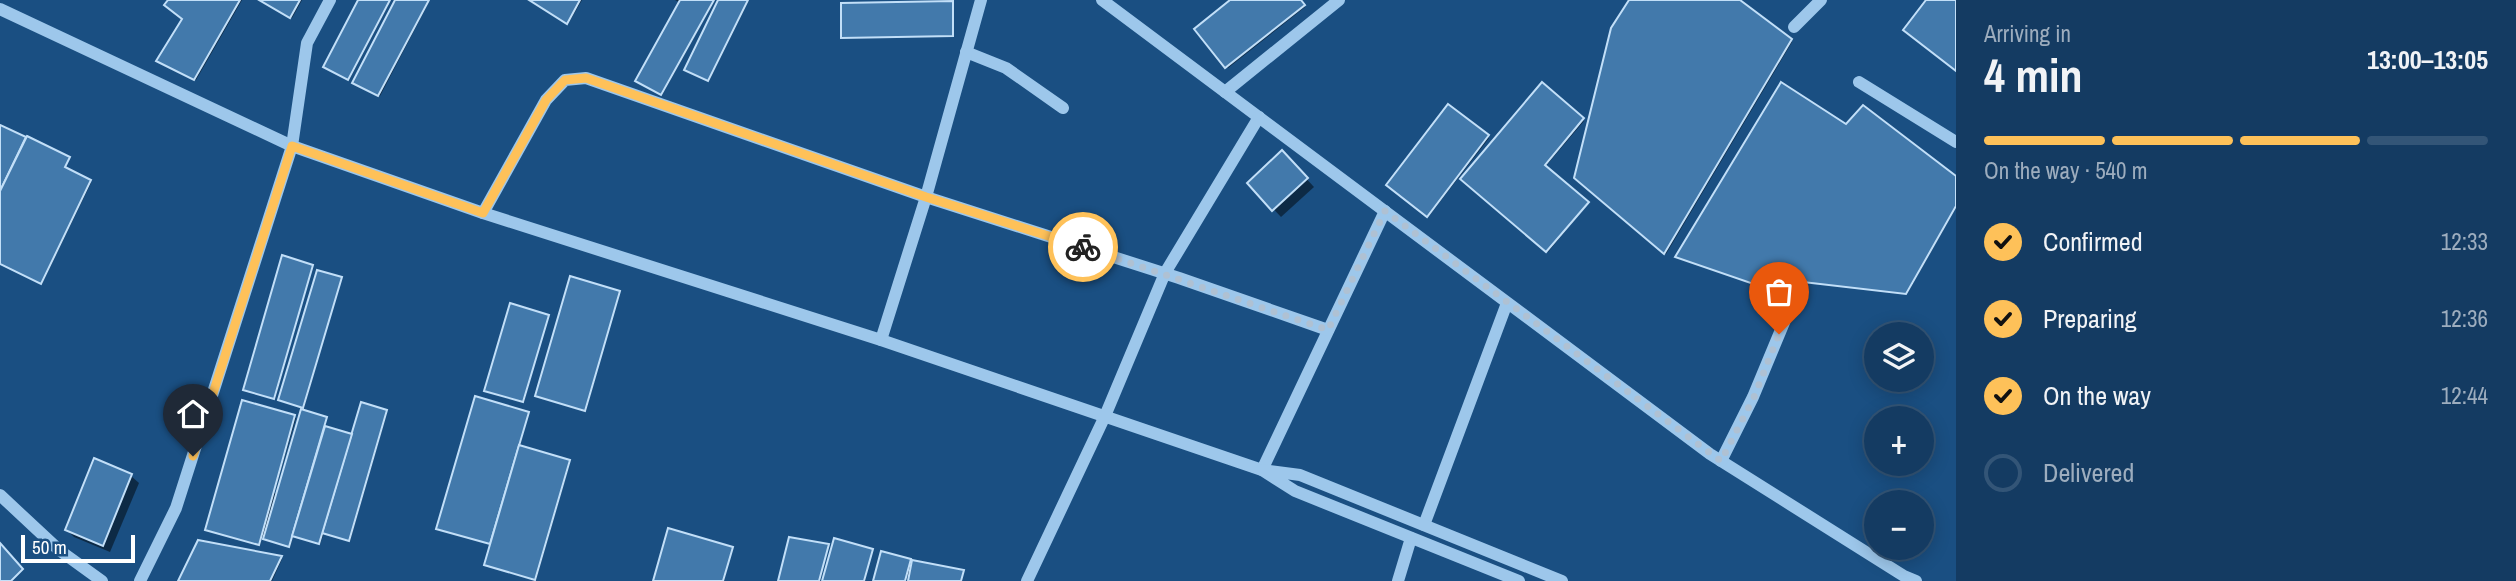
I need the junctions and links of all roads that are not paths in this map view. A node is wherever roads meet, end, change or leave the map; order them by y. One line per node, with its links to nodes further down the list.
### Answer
1 (331, 0): 14 (street)
2 (981, 0): 8 (street)
3 (1102, 0): 10 (street)
4 (1339, 0): 10 (street)
5 (1821, 0): 7 (street)
6 (0, 9): 14 (street)
7 (1794, 27)
8 (967, 52): 11 (street); 15 (street)
9 (1859, 82): 13 (street)
10 (1225, 92): 12 (street)
11 (1063, 108)
12 (1259, 117): 16 (street); 18 (street)
13 (1956, 142)
14 (292, 146): 17 (street); 30 (street)
15 (926, 197): 17 (street); 18 (street); 22 (street)
16 (1385, 211): 19 (street); 21 (street)
17 (483, 213): 22 (street)
18 (1165, 273): 21 (street); 23 (street)
19 (1507, 303): 24 (street); 27 (street)
20 (1788, 313): 24 (street)
21 (1328, 330): 25 (street)
22 (881, 340): 23 (street)
23 (1105, 416): 25 (street); 31 (street)
24 (1721, 461): 35 (street)
25 (1262, 470): 27 (street); 28 (street)
26 (0, 495): 29 (street)
27 (1424, 525): 34 (street)
28 (1411, 537): 32 (street); 33 (street)
29 (102, 581)
30 (140, 581)
31 (1027, 581)
32 (1398, 581)
33 (1519, 581)
34 (1562, 581)
35 (1916, 581)

